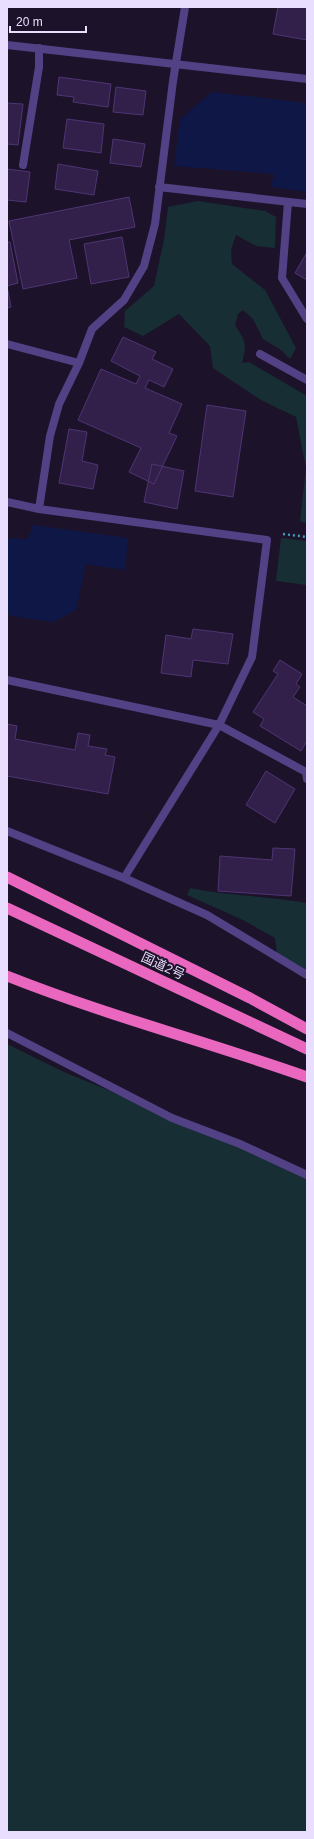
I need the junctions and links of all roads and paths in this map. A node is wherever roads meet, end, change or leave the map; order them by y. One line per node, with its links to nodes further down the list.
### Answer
1 (185, 7): 4 (street)
2 (7, 44): 3 (street)
3 (39, 48): 4 (street); 6 (street)
4 (176, 63): 5 (street); 7 (street)
5 (307, 78)
6 (23, 165)
7 (159, 187): 8 (street); 13 (street)
8 (288, 202): 9 (street); 10 (street)
9 (307, 204)
10 (307, 319)
11 (7, 344): 13 (street)
12 (260, 354): 14 (street)
13 (79, 363): 16 (street)
14 (307, 380)
15 (7, 502): 16 (street)
16 (39, 509): 18 (street)
17 (307, 537): 18 (path)
18 (267, 540): 20 (street)
19 (7, 680): 20 (street)
20 (218, 725): 21 (street); 24 (street)
21 (307, 779)
22 (7, 831): 24 (street)
23 (7, 877): 28 (highway)
24 (124, 878): 26 (street)
25 (7, 908): 30 (highway, 国道2号)
26 (307, 975)
27 (7, 976): 31 (highway)
28 (307, 1029)
29 (7, 1033): 32 (street)
30 (307, 1049)
31 (307, 1077)
32 (307, 1175)

